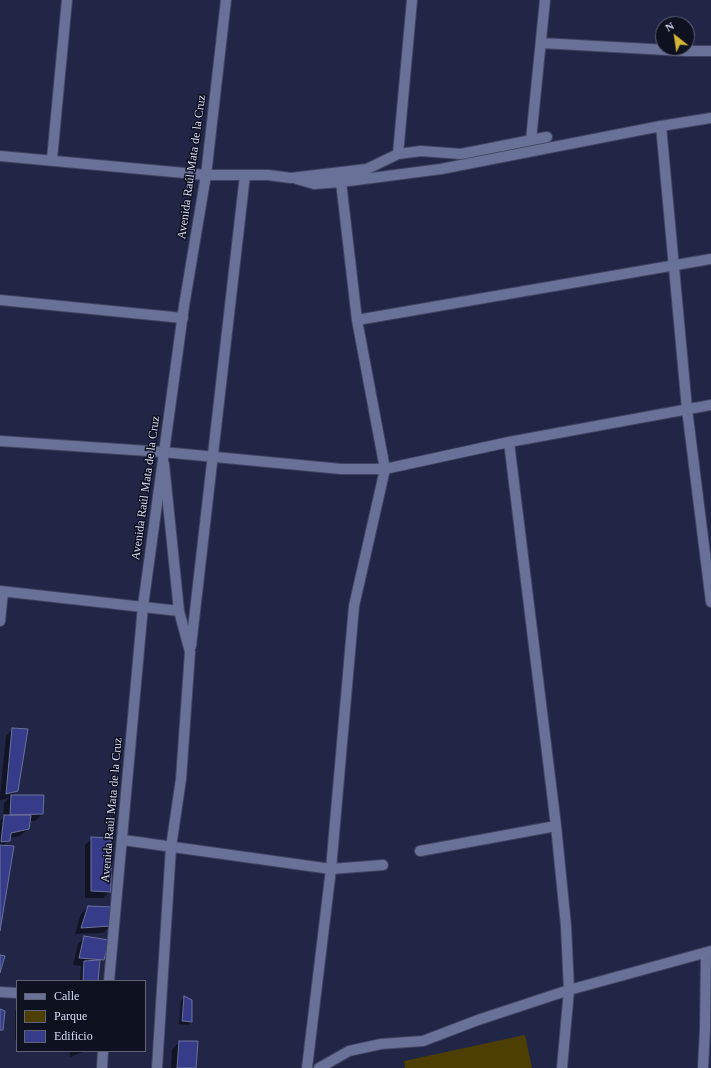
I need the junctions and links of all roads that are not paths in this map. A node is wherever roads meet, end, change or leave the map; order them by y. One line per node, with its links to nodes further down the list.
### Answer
1 (67, 0): 13 (street)
2 (226, 0): 14 (street, Avenida Raúl Mata de la Cruz)
3 (412, 0): 11 (street)
4 (545, 0): 5 (street)
5 (541, 43): 6 (street); 10 (street)
6 (711, 51)
7 (711, 118): 8 (street)
8 (661, 126): 17 (street); 19 (street)
9 (547, 137): 10 (street)
10 (532, 140): 11 (street)
11 (398, 154): 16 (street)
12 (0, 156): 13 (street)
13 (52, 160): 14 (street)
14 (206, 175): 15 (street); 21 (street, Avenida Raúl Mata de la Cruz)
15 (245, 175): 16 (street); 28 (street)
16 (291, 178): 17 (street)
17 (341, 182): 22 (street)
18 (711, 259): 19 (street)
19 (674, 267): 22 (street); 24 (street)
20 (0, 300): 21 (street)
21 (183, 318): 27 (street, Avenida Raúl Mata de la Cruz)
22 (357, 320): 29 (street)
23 (711, 405): 24 (street)
24 (688, 409): 26 (street); 31 (street)
25 (0, 441): 27 (street)
26 (509, 442): 29 (street); 36 (street)
27 (163, 452): 28 (street); 32 (street, Avenida Raúl Mata de la Cruz); 33 (street)
28 (213, 456): 29 (street); 35 (street)
29 (385, 469): 41 (street)
30 (2, 591): 32 (street); 34 (street)
31 (711, 602)
32 (143, 606): 33 (street); 37 (street, Avenida Raúl Mata de la Cruz)
33 (179, 611): 35 (street)
34 (0, 621)
35 (190, 652): 38 (street)
36 (556, 826): 39 (street); 44 (street)
37 (122, 840): 38 (street); 43 (street, Avenida Raúl Mata de la Cruz)
38 (171, 847): 41 (street); 49 (street)
39 (420, 851)
40 (383, 865): 41 (street)
41 (331, 869): 50 (street)
42 (709, 952): 44 (street); 53 (street)
43 (109, 980)
44 (569, 990): 51 (street); 52 (street)
45 (0, 992): 46 (street)
46 (16, 993)
47 (103, 1052): 48 (street)
48 (102, 1068)
49 (157, 1068)
50 (307, 1068)
51 (319, 1068)
52 (562, 1068)
53 (703, 1068)

